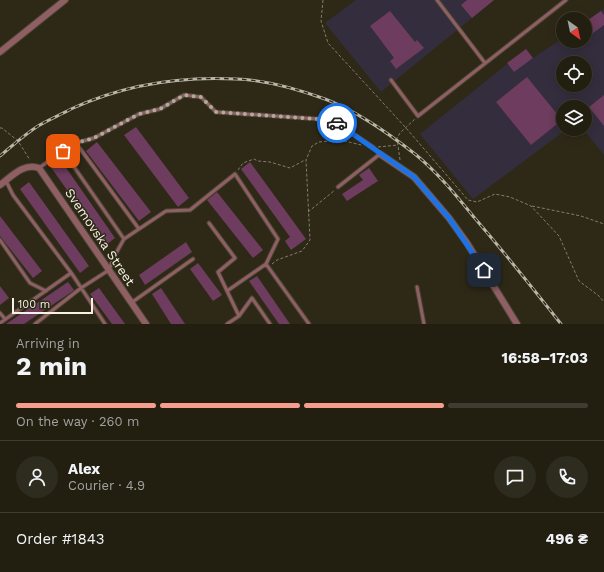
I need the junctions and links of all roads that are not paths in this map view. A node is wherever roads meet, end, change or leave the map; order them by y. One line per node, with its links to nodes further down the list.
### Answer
1 (65, 0): 4 (street)
2 (437, 0): 5 (lane)
3 (566, 0): 5 (lane)
4 (0, 52)
5 (485, 64): 6 (lane)
6 (391, 80)
7 (76, 143): 8 (lane); 9 (lane); 15 (lane)
8 (63, 151): 10 (lane); 16 (lane)
9 (380, 154): 13 (lane); 37 (street)
10 (37, 167): 11 (street); 20 (street, Svemovska Street)
11 (6, 181): 12 (street); 21 (lane)
12 (0, 185)
13 (338, 187)
14 (209, 223): 25 (lane)
15 (139, 229): 16 (lane); 19 (lane)
16 (124, 239): 20 (lane)
17 (0, 240): 24 (lane)
18 (193, 259): 26 (lane)
19 (267, 265): 25 (lane); 35 (lane)
20 (109, 270): 23 (lane); 26 (street, Svemovska Street)
21 (71, 273): 23 (lane); 24 (lane)
22 (417, 287): 36 (lane)
23 (81, 288): 30 (lane); 31 (lane)
24 (46, 291): 29 (lane)
25 (227, 291): 28 (lane)
26 (131, 303): 32 (street, Svemovska Street)
27 (0, 312): 29 (lane)
28 (239, 316): 33 (lane); 34 (lane)
29 (3, 322)
30 (35, 324)
31 (105, 324)
32 (146, 324)
33 (227, 324)
34 (270, 324)
35 (309, 324)
36 (424, 324)
37 (517, 324)

